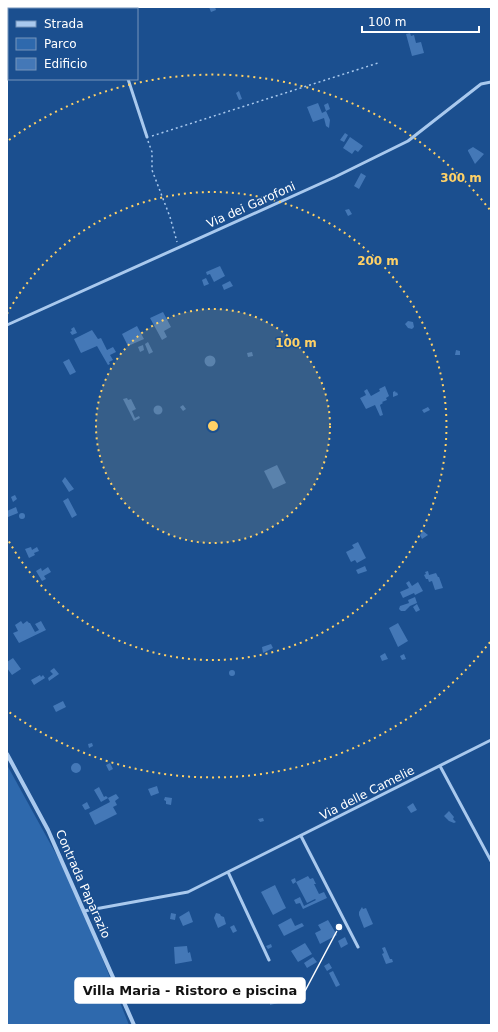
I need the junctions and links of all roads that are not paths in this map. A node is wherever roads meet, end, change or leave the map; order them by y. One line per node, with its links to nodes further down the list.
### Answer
1 (128, 80): 3 (lane)
2 (491, 82): 4 (lane, Via dei Garofoni)
3 (147, 136)
4 (7, 325)
5 (491, 740): 7 (lane, Via delle Camelie)
6 (7, 754): 11 (street, Contrada Paparazio)
7 (440, 766): 8 (lane, Via delle Camelie); 9 (lane)
8 (301, 836): 10 (lane, Via delle Camelie); 12 (lane)
9 (491, 861)
10 (228, 872): 11 (lane, Via delle Camelie); 13 (lane)
11 (84, 911): 14 (street, Contrada Paparazio)
12 (358, 947)
13 (269, 960)
14 (134, 1025)

